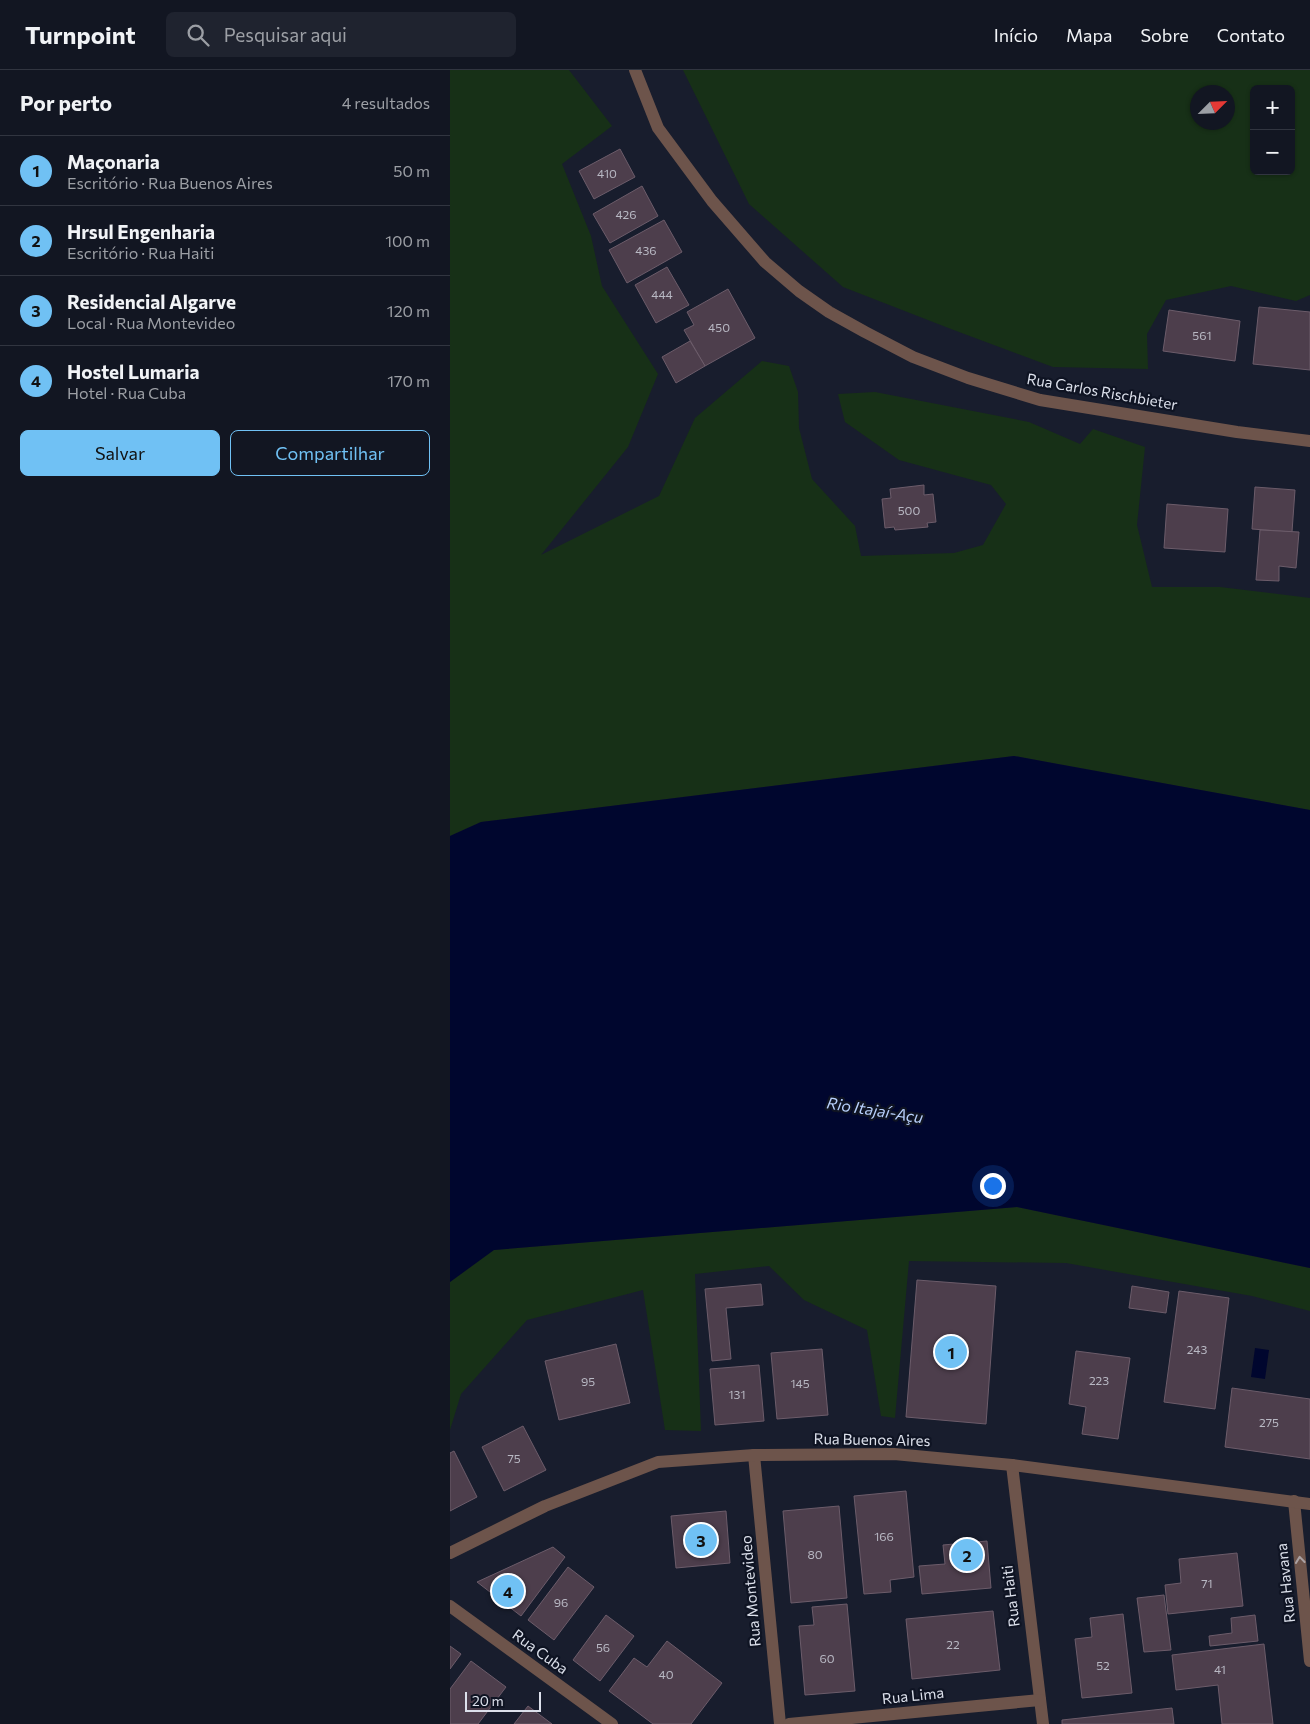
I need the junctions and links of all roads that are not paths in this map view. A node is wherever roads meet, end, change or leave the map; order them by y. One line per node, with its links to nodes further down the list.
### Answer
1 (635, 70): 2 (street, Rua Carlos Rischbieter)
2 (1310, 441)
3 (754, 1455): 4 (street, Rua Buenos Aires); 7 (street, Rua Buenos Aires); 12 (street, Rua Montevideo)
4 (1012, 1465): 5 (street, Rua Buenos Aires); 10 (street, Rua Haiti)
5 (1294, 1501): 6 (street, Rua Buenos Aires); 9 (street, Rua Havana, one-way to 5)
6 (1310, 1504)
7 (450, 1553)
8 (450, 1606): 11 (street, Rua Cuba)
9 (1310, 1661)
10 (1040, 1700): 13 (street, Rua Lima); 14 (street, Rua Haiti)
11 (612, 1724)
12 (780, 1724)
13 (789, 1724)
14 (1043, 1724)

